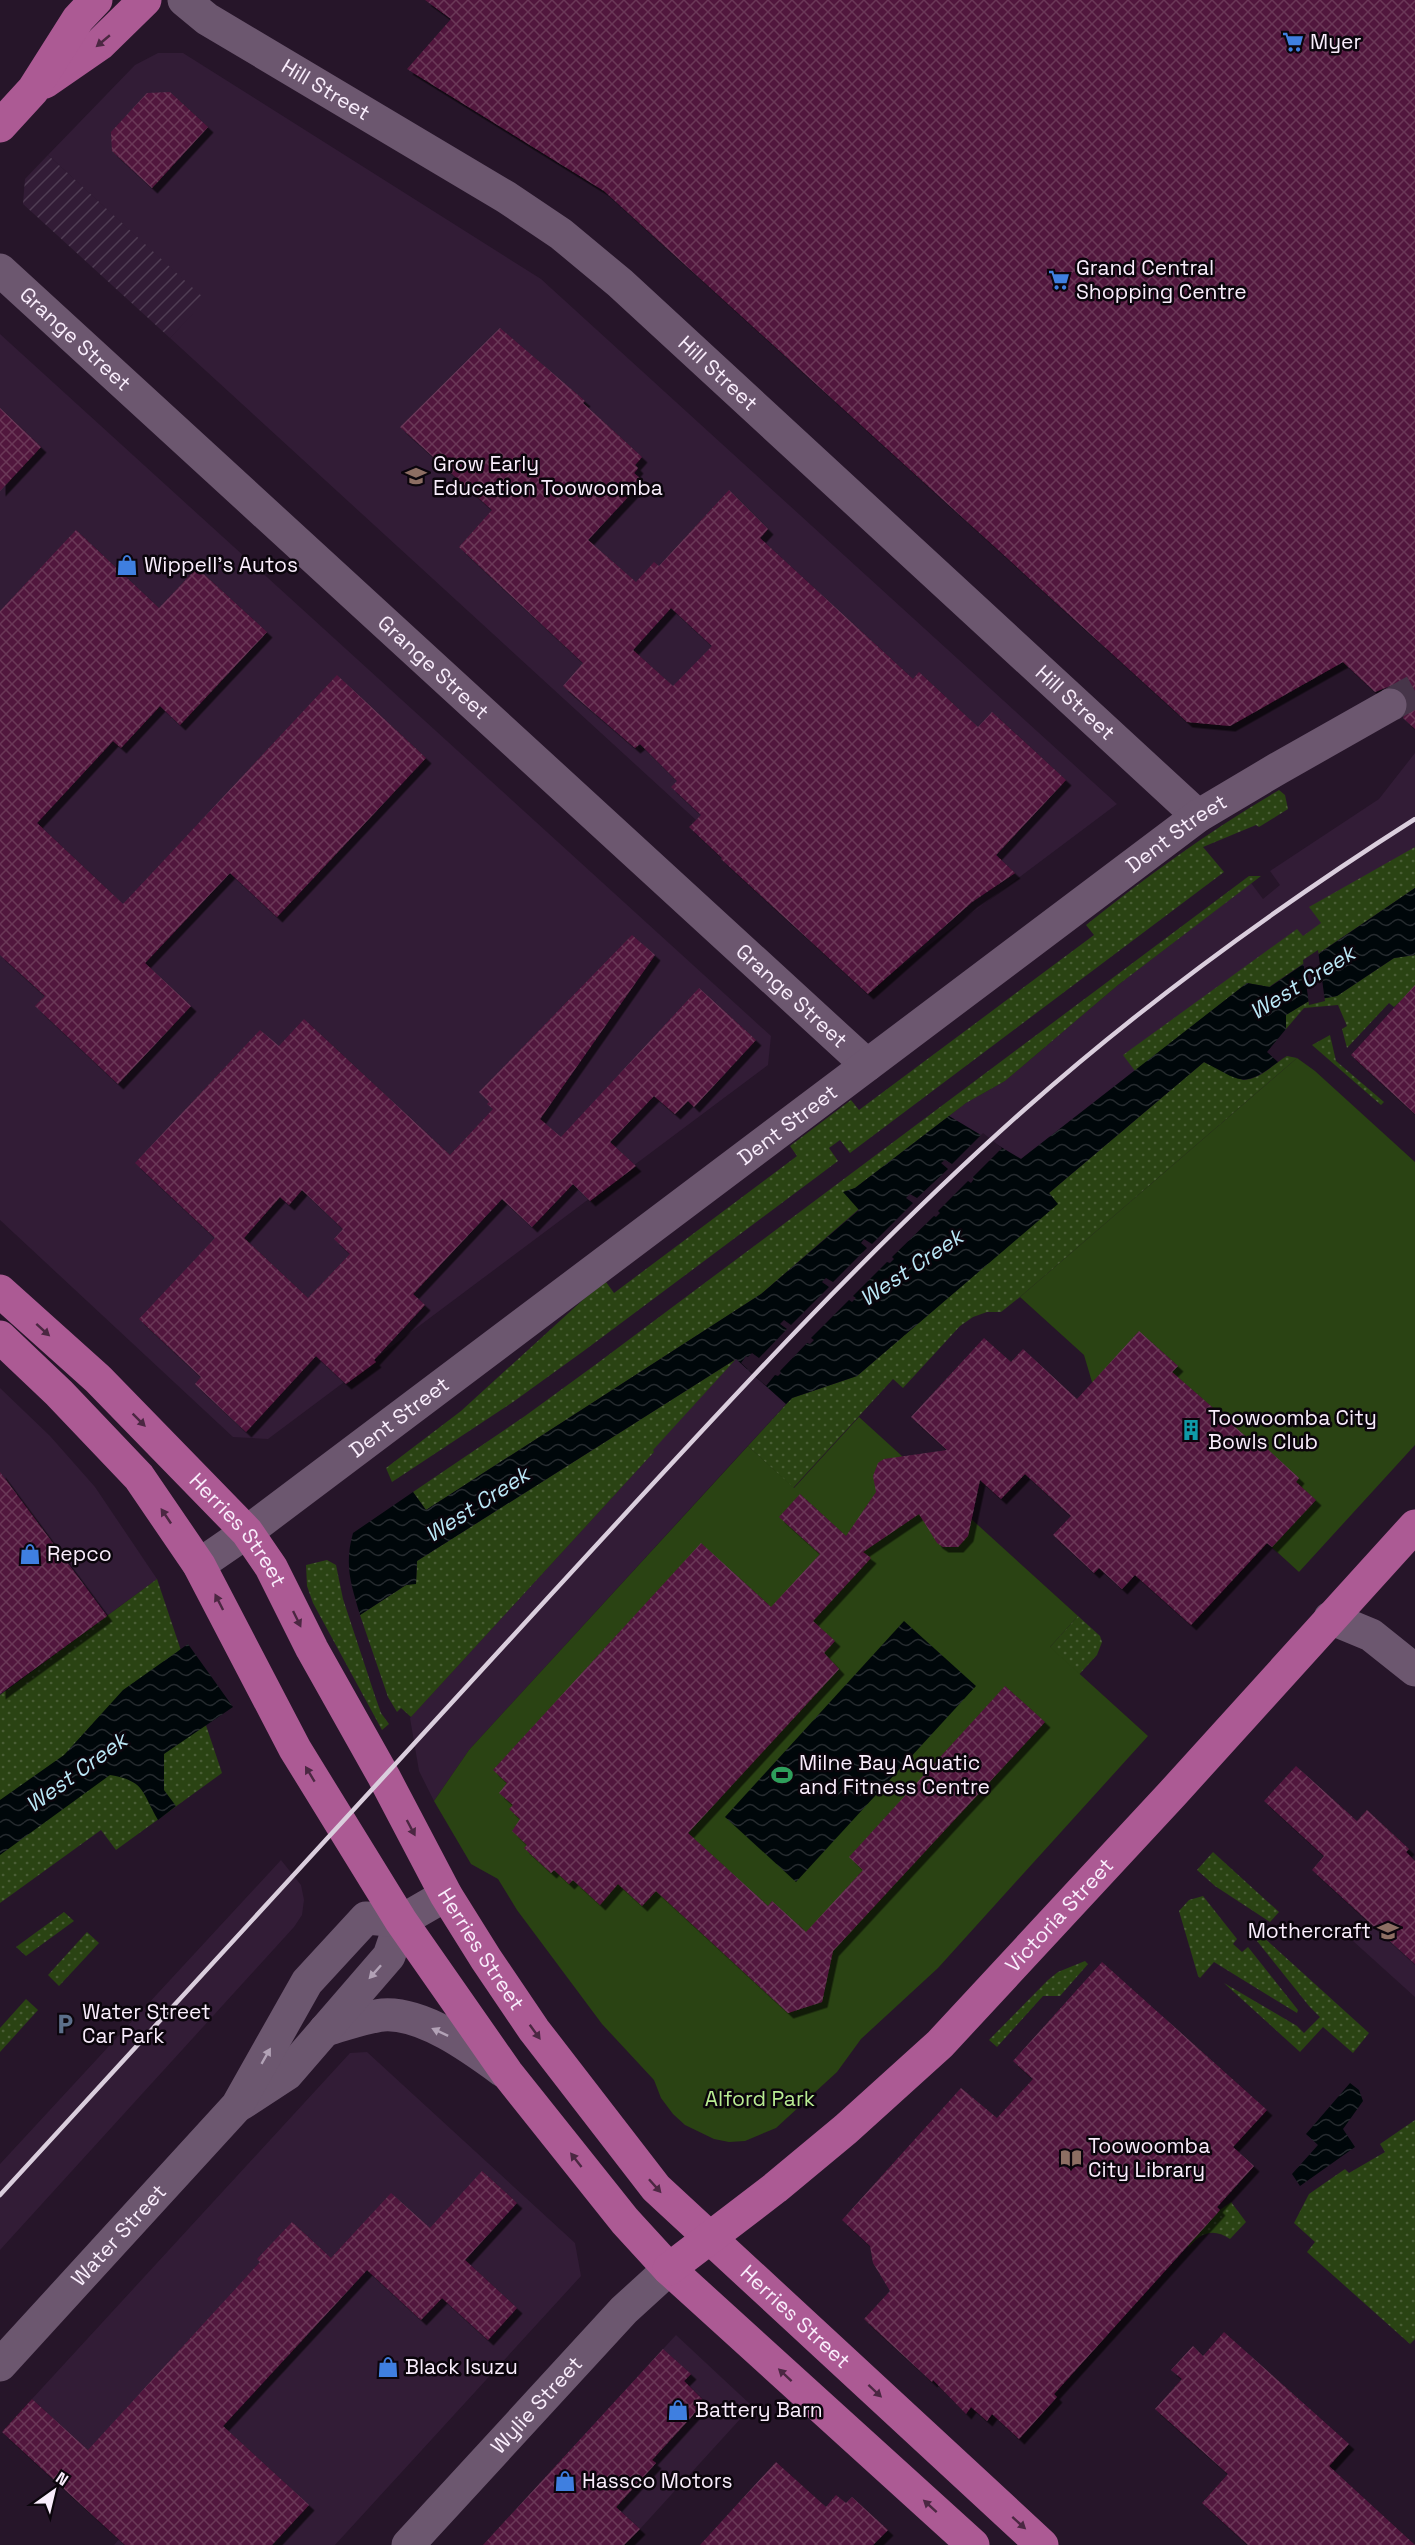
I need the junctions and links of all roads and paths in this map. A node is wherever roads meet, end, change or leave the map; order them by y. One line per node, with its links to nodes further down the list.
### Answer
1 (96, 0): 4 (main road)
2 (146, 0): 4 (main road, one-way to 4)
3 (184, 0): 8 (street, Hill Street)
4 (33, 90): 5 (main road)
5 (0, 126)
6 (0, 270): 9 (street, Grange Street)
7 (1390, 705): 8 (street, Dent Street)
8 (1198, 816): 9 (street, Dent Street)
9 (867, 1065): 13 (street, Dent Street)
10 (0, 1291): 13 (main road, Herries Street, one-way to 13)
11 (0, 1337): 14 (main road, Herries Street, one-way to 11)
12 (1415, 1526): 15 (main road, Victoria Street)
13 (247, 1532): 14 (street, Dent Street); 17 (main road, Herries Street, one-way to 17)
14 (199, 1565): 18 (main road, Herries Street, one-way to 14)
15 (1330, 1618): 16 (street); 22 (main road, Victoria Street)
16 (1415, 1670)
17 (446, 1895): 18 (street); 22 (main road, Herries Street, one-way to 22)
18 (401, 1921): 19 (street, Water Street, one-way to 19); 20 (main road, Herries Street); 21 (street, Water Street, one-way to 18)
19 (325, 2030): 20 (street, one-way to 19); 21 (street, Water Street)
20 (507, 2073): 23 (main road, Herries Street, one-way to 20)
21 (237, 2106): 24 (street, Water Street)
22 (709, 2238): 23 (main road, Victoria Street); 27 (main road, Herries Street, one-way to 27)
23 (669, 2269): 25 (street, Wylie Street); 26 (main road, Herries Street, one-way to 23)
24 (0, 2365)
25 (408, 2545)
26 (973, 2545)
27 (1042, 2545)

